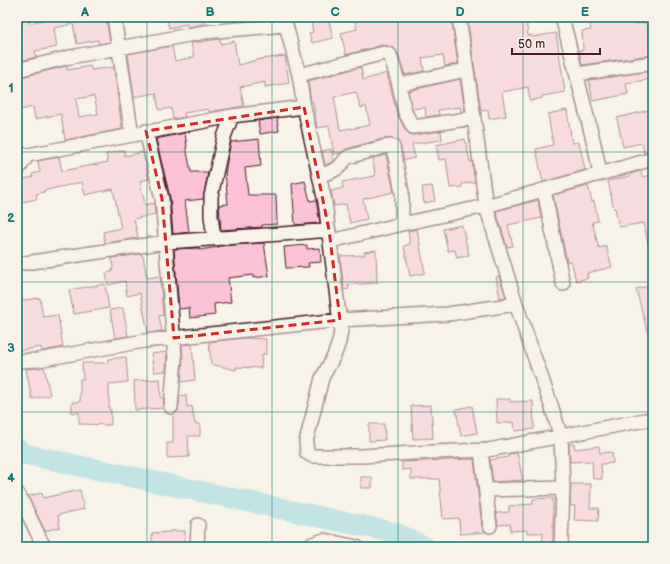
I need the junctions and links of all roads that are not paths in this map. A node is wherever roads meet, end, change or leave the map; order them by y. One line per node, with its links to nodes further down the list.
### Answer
1 (114, 17): 5 (street)
2 (459, 17): 8 (street)
3 (562, 17): 9 (street)
4 (286, 21): 5 (street); 10 (street)
5 (119, 48): 7 (street); 16 (street)
6 (653, 63): 9 (street)
7 (17, 70)
8 (466, 70): 11 (street); 14 (street)
9 (577, 74): 20 (street)
10 (299, 75): 11 (street); 12 (street)
11 (398, 80): 14 (street)
12 (304, 107): 13 (street); 21 (street)
13 (232, 116): 15 (street); 26 (street)
14 (474, 118): 23 (street)
15 (146, 131): 16 (street); 27 (street)
16 (132, 135): 17 (street)
17 (22, 153): 19 (street)
18 (653, 159): 20 (street)
19 (17, 171)
20 (600, 174): 22 (street)
21 (319, 175): 24 (street); 25 (street)
22 (544, 190): 23 (street); 29 (street)
23 (486, 206): 24 (street); 30 (street)
24 (402, 224): 25 (street)
25 (330, 235): 26 (street); 31 (street)
26 (214, 238): 27 (street)
27 (166, 242): 28 (street); 32 (street)
28 (25, 263)
29 (563, 284)
30 (516, 304): 31 (street); 36 (street)
31 (340, 320): 32 (street); 37 (street)
32 (174, 338): 33 (street); 34 (street)
33 (17, 361)
34 (171, 407)
35 (653, 421): 36 (street)
36 (561, 437): 37 (street); 38 (street)
37 (481, 451): 39 (street)
38 (563, 488): 39 (street); 47 (street)
39 (486, 490): 42 (street)
40 (17, 493): 43 (street)
41 (198, 525): 44 (street)
42 (490, 526)
43 (44, 547)
44 (196, 547)
45 (310, 547): 46 (street)
46 (357, 547)
47 (561, 547)

